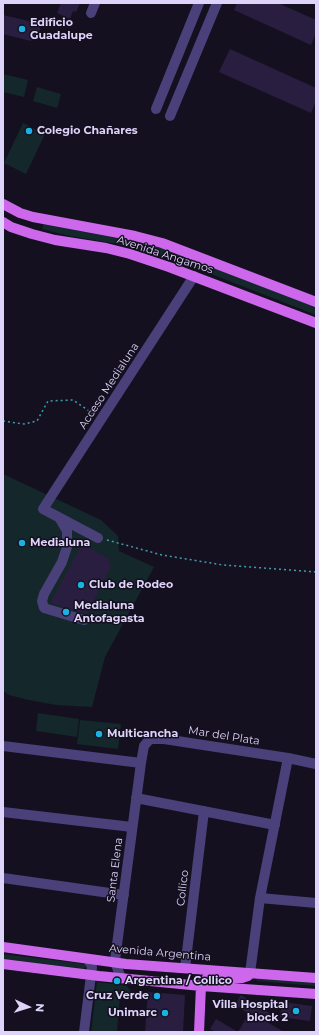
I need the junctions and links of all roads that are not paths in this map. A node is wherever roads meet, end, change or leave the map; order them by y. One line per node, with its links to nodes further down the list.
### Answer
1 (95, 3): 4 (street)
2 (199, 3): 5 (street)
3 (217, 3): 6 (street)
4 (91, 13)
5 (156, 110)
6 (170, 116)
7 (3, 204): 10 (main road, Avenida Angamos)
8 (3, 222): 9 (main road, Avenida Angamos)
9 (194, 276): 11 (main road, Avenida Angamos); 12 (street, Acceso Medialuna)
10 (316, 302)
11 (316, 323)
12 (60, 519): 13 (street); 14 (street)
13 (98, 538)
14 (84, 620)
15 (3, 746): 17 (street)
16 (288, 758): 17 (street, Mar del Plata); 18 (street, Mar del Plata); 22 (street)
17 (141, 763): 19 (street, Santa Elena)
18 (316, 764)
19 (136, 798): 20 (street); 23 (street, Santa Elena)
20 (204, 811): 22 (street); 32 (street, Collico)
21 (3, 812): 23 (street)
22 (275, 825): 26 (street)
23 (132, 827): 25 (street, Santa Elena)
24 (3, 878): 25 (street)
25 (124, 895): 30 (street, Santa Elena)
26 (260, 898): 27 (street); 33 (street)
27 (316, 903)
28 (3, 947): 29 (main road, Avenida Argentina)
29 (88, 959): 30 (main road, Avenida Argentina); 34 (street)
30 (115, 962): 32 (main road, Avenida Argentina); 35 (street, Santa Elena)
31 (3, 964): 34 (main road)
32 (185, 968): 33 (main road, Avenida Argentina)
33 (250, 973): 36 (main road, Avenida Argentina); 37 (main road)
34 (91, 975): 35 (main road); 39 (street)
35 (121, 978): 37 (main road)
36 (316, 978)
37 (202, 986): 38 (main road); 40 (main road)
38 (316, 994)
39 (84, 1032)
40 (200, 1032)

